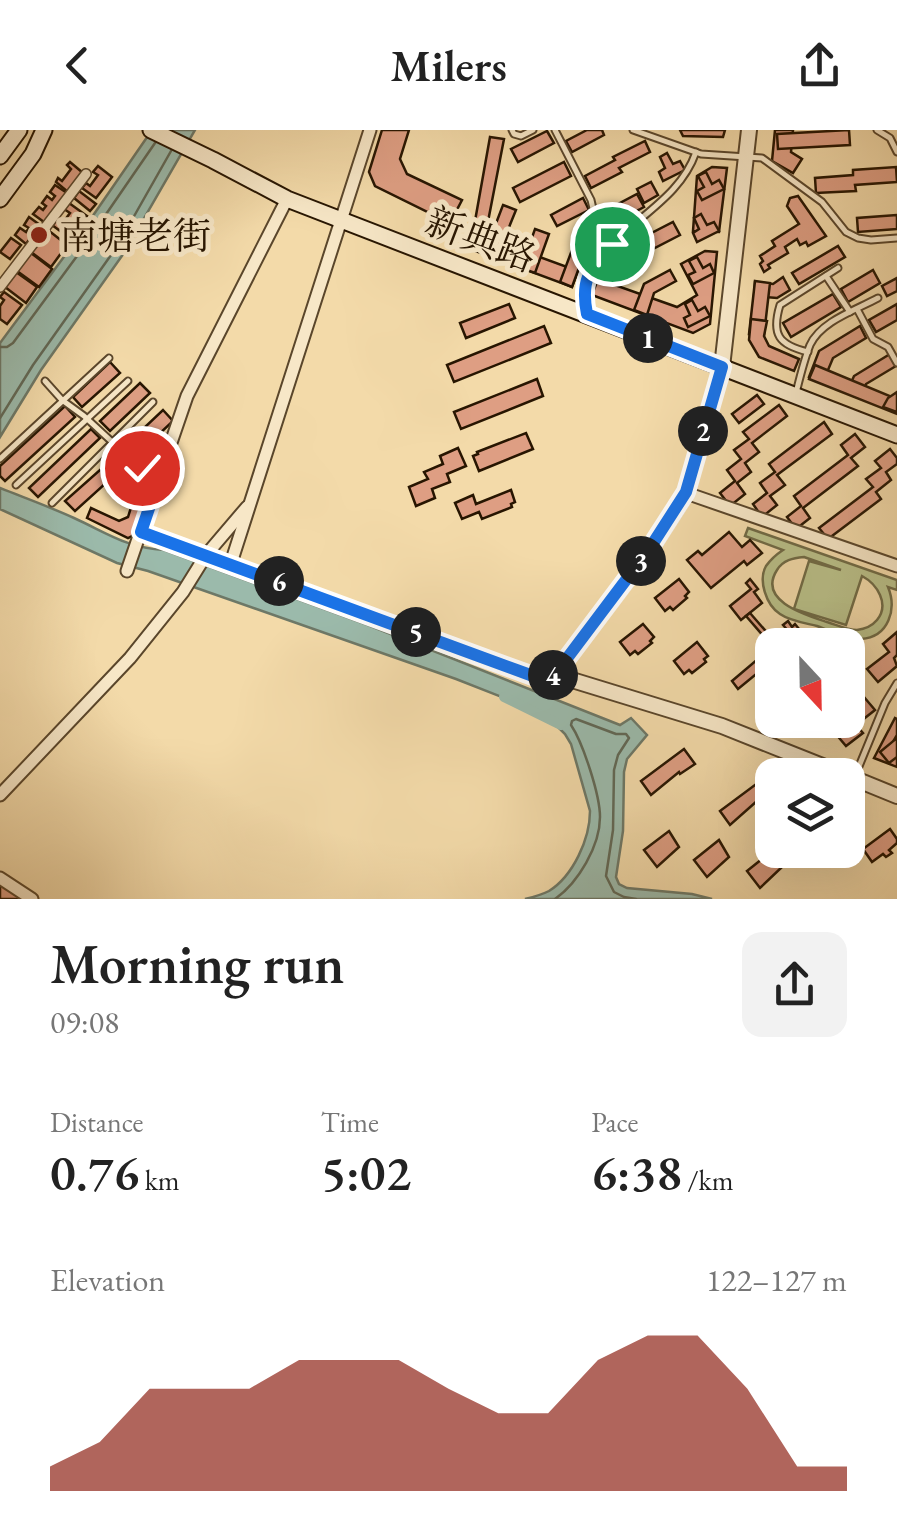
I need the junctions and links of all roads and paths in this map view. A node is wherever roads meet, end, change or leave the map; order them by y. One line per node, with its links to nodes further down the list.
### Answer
1 (19, 130): 13 (main road)
2 (44, 130): 16 (main road)
3 (151, 130): 17 (main road, 新典路)
4 (370, 130): 18 (street)
5 (512, 130): 6 (lane)
6 (532, 130)
7 (555, 130): 20 (lane)
8 (633, 130): 11 (lane)
9 (749, 130): 14 (street)
10 (877, 130): 12 (lane)
11 (696, 152): 14 (lane); 20 (lane)
12 (897, 152)
13 (0, 156)
14 (745, 157): 19 (lane); 30 (street)
15 (86, 174): 23 (street)
16 (0, 199)
17 (286, 199): 18 (main road, 新典路); 40 (street)
18 (341, 219): 26 (main road, 新典路); 44 (street)
19 (897, 238)
20 (612, 244): 26 (lane)
21 (838, 268): 22 (lane)
22 (826, 276): 25 (lane); 27 (lane)
23 (0, 287)
24 (878, 298): 25 (lane)
25 (854, 311): 27 (lane); 29 (lane)
26 (587, 314): 30 (main road, 新典路)
27 (808, 352): 33 (lane)
28 (109, 358): 34 (lane)
29 (897, 363)
30 (722, 367): 33 (main road, 新典路); 42 (street)
31 (128, 380): 36 (lane)
32 (46, 381): 34 (lane)
33 (795, 396): 37 (main road, 新典路)
34 (62, 400): 36 (lane); 39 (lane)
35 (153, 402): 38 (lane)
36 (86, 418): 38 (lane); 41 (lane)
37 (897, 436)
38 (113, 443): 40 (lane); 43 (lane)
39 (0, 458)
40 (162, 470): 45 (street)
41 (16, 485)
42 (686, 492): 48 (street); 50 (street)
43 (52, 503)
44 (250, 503): 46 (street); 47 (street)
45 (139, 537): 46 (street); 49 (street)
46 (204, 558): 47 (street); 55 (street)
47 (231, 564): 50 (street)
48 (897, 566)
49 (127, 571)
50 (563, 668): 52 (street)
51 (897, 683): 53 (lane)
52 (802, 758)
53 (858, 758)
54 (865, 783): 56 (street)
55 (0, 795)
56 (897, 796)
57 (0, 878): 58 (street)
58 (32, 899)

